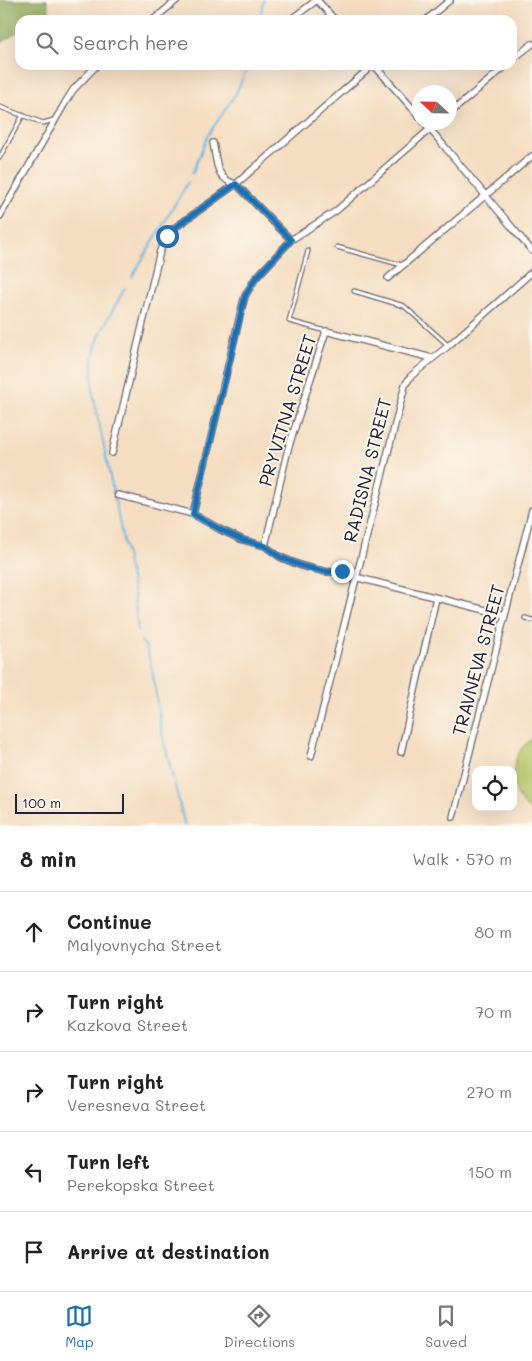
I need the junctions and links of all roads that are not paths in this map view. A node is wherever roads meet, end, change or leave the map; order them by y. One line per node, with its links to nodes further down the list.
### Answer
1 (177, 0): 4 (street)
2 (317, 0): 5 (street); 6 (street)
3 (450, 0): 7 (street)
4 (158, 15)
5 (297, 15)
6 (330, 15)
7 (432, 15)
8 (532, 44): 9 (street)
9 (517, 56)
10 (92, 70): 18 (street)
11 (368, 70): 24 (street)
12 (378, 70): 16 (street)
13 (501, 70): 15 (street)
14 (0, 106): 17 (lane)
15 (457, 107)
16 (412, 108)
17 (23, 115): 18 (lane); 23 (lane)
18 (54, 120): 26 (street)
19 (429, 130): 27 (street)
20 (431, 130): 25 (street)
21 (213, 143): 24 (street)
22 (532, 156): 25 (street)
23 (0, 157)
24 (236, 184): 27 (street); 38 (street)
25 (485, 195): 30 (street); 31 (street)
26 (0, 216)
27 (291, 240): 42 (street)
28 (337, 247): 31 (lane)
29 (308, 251): 35 (lane)
30 (532, 251)
31 (402, 265): 33 (street)
32 (532, 272): 36 (street, RADISNA STREET)
33 (388, 278)
34 (354, 291): 36 (lane)
35 (326, 331): 37 (street, PRYVITNA STREET); 43 (street, PRYVITNA STREET)
36 (448, 346): 37 (street, RADISNA STREET)
37 (432, 358): 44 (street, RADISNA STREET)
38 (112, 453)
39 (118, 495): 40 (lane); 42 (street)
40 (111, 496)
41 (532, 510): 46 (street, TRAVNEVA STREET)
42 (193, 514): 43 (street)
43 (265, 546): 44 (street)
44 (356, 575): 45 (street); 50 (street, RADISNA STREET)
45 (436, 598): 46 (street); 49 (street)
46 (505, 615): 51 (street, TRAVNEVA STREET)
47 (525, 618): 48 (lane)
48 (532, 620)
49 (401, 752)
50 (311, 756)
51 (453, 817)

